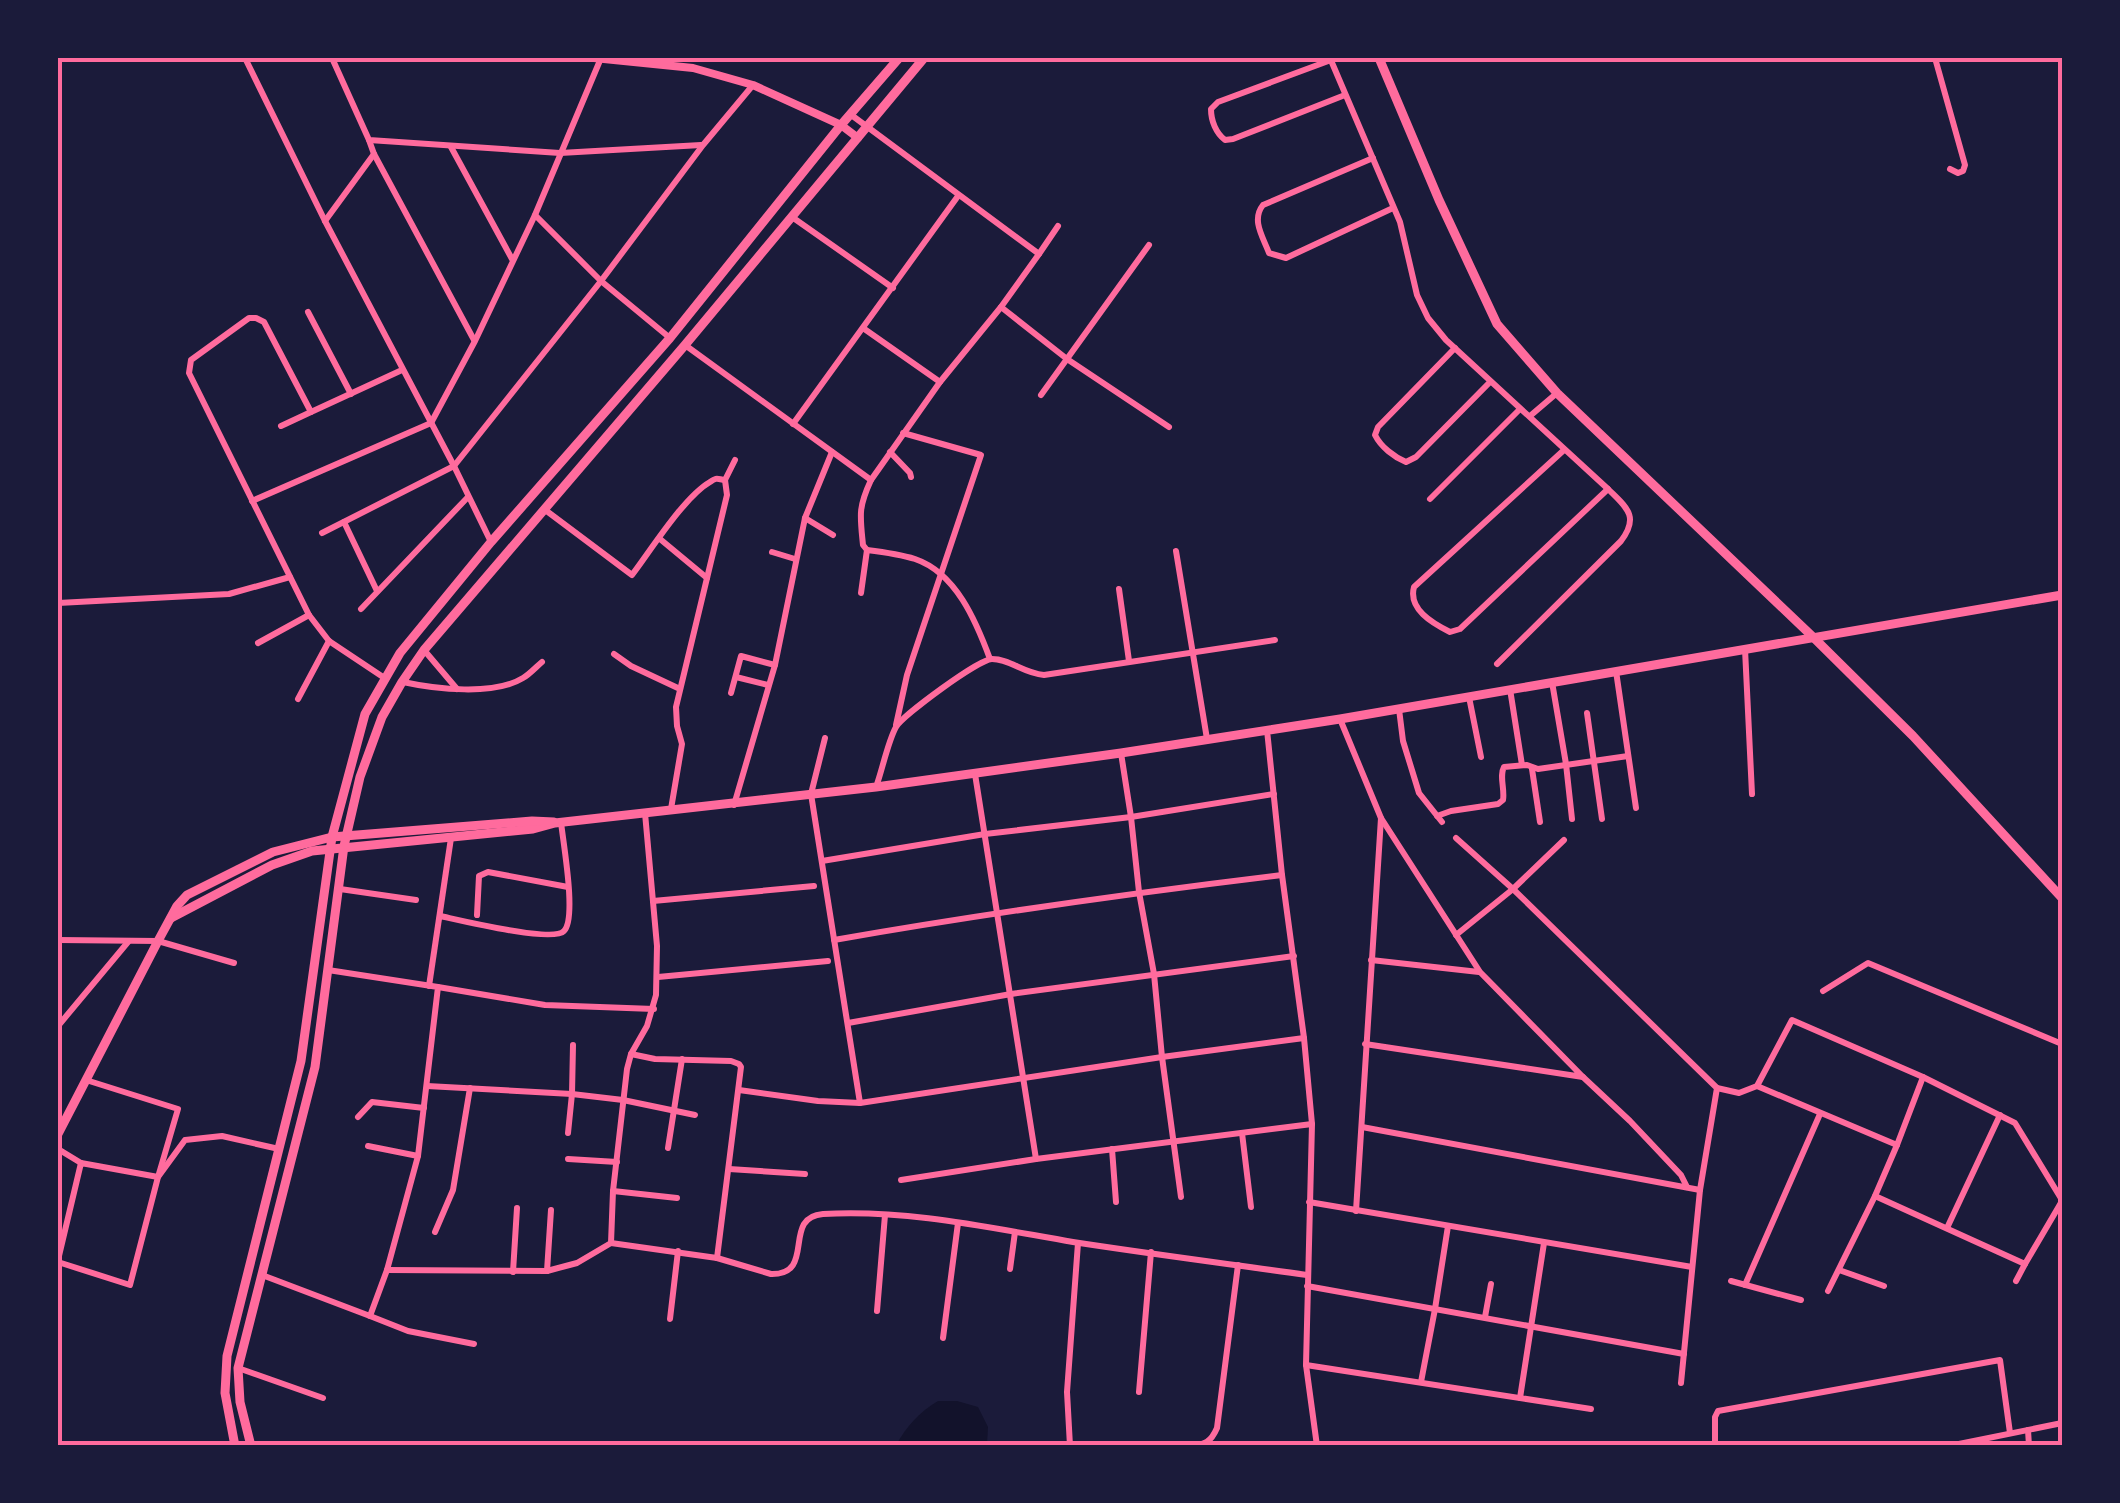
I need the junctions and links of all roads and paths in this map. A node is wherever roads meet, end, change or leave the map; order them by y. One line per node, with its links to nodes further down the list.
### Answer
1 (245, 58): 26 (street)
2 (332, 58): 15 (street)
3 (597, 58): 9 (street); 18 (street)
4 (898, 58): 11 (main road)
5 (924, 58): 13 (main road)
6 (1331, 58): 10 (street); 10 (street)
7 (1379, 58): 44 (main road)
8 (1935, 58): 21 (street)
9 (753, 84): 12 (street); 16 (street)
10 (1345, 95): 20 (street)
11 (850, 114): 12 (main road); 13 (street)
12 (841, 125): 14 (street); 36 (main road)
13 (868, 126): 14 (main road); 22 (street)
14 (858, 138): 25 (main road)
15 (369, 140): 17 (street); 19 (street)
16 (703, 145): 18 (street); 31 (street)
17 (451, 146): 18 (street); 30 (street)
18 (560, 153): 24 (street)
19 (374, 154): 26 (street); 37 (street)
20 (1372, 158): 23 (street); 23 (street)
21 (1950, 170)
22 (958, 196): 29 (street); 32 (street)
23 (1393, 208): 39 (street)
24 (534, 215): 30 (street); 31 (street)
25 (792, 217): 32 (street); 38 (main road)
26 (325, 221): 41 (street)
27 (1058, 226): 29 (street)
28 (1149, 245): 40 (street)
29 (1039, 254): 33 (street)
30 (512, 260): 37 (street)
31 (601, 281): 36 (street); 59 (street)
32 (893, 289): 35 (street)
33 (1001, 306): 40 (street); 42 (street)
34 (308, 312): 45 (street)
35 (863, 328): 42 (street); 51 (street)
36 (670, 338): 73 (main road)
37 (475, 341): 50 (street)
38 (685, 344): 51 (street); 67 (main road)
39 (1455, 348): 43 (street); 43 (street)
40 (1067, 358): 46 (street); 53 (street)
41 (402, 370): 45 (street); 50 (street)
42 (940, 382): 54 (street)
43 (1490, 382): 47 (street)
44 (1557, 393): 49 (street); 88 (main road)
45 (351, 394): 48 (street)
46 (1041, 395)
47 (1520, 409): 49 (street); 65 (street)
48 (310, 412): 52 (street); 66 (street)
49 (1530, 416): 55 (street)
50 (431, 422): 59 (street); 66 (street)
51 (794, 424): 56 (street)
52 (281, 426)
53 (1168, 426)
54 (903, 433): 57 (street); 78 (street)
55 (1564, 450): 63 (street); 63 (street)
56 (832, 452): 62 (street); 68 (street)
57 (890, 452): 60 (street); 62 (street)
58 (735, 460): 61 (street)
59 (454, 466): 64 (street); 69 (street)
60 (911, 478)
61 (725, 480): 72 (street); 80 (street)
62 (871, 480): 74 (street)
63 (1608, 489): 99 (street)
64 (468, 496): 73 (street); 82 (street)
65 (1430, 499)
66 (252, 502): 79 (street)
67 (543, 508): 72 (street); 93 (main road)
68 (804, 518): 71 (street); 77 (street)
69 (344, 522): 70 (street); 82 (street)
70 (322, 534)
71 (833, 535)
72 (660, 539): 80 (street)
73 (492, 542): 103 (main road)
74 (867, 550): 78 (street); 83 (street)
75 (1176, 551): 94 (street)
76 (772, 552): 77 (street)
77 (796, 558): 100 (street)
78 (942, 575): 96 (street); 116 (street)
79 (290, 576): 85 (street); 87 (street)
80 (707, 578): 108 (street)
81 (1118, 589): 97 (street)
82 (377, 591): 86 (street)
83 (861, 593)
84 (2062, 594): 88 (main road)
85 (58, 604)
86 (361, 609)
87 (309, 615): 90 (street); 91 (street)
88 (1813, 637): 92 (main road); 156 (main road)
89 (1275, 640): 94 (street)
90 (329, 641): 103 (street); 112 (street)
91 (258, 643)
92 (1745, 649): 101 (main road); 131 (street)
93 (424, 650): 104 (main road); 107 (street)
94 (1193, 653): 97 (street); 119 (street)
95 (614, 654): 108 (street)
96 (990, 659): 97 (street); 116 (street)
97 (1130, 661)
98 (542, 662): 107 (street)
99 (1497, 664)
100 (775, 665): 102 (street); 106 (street)
101 (1616, 671): 105 (main road); 122 (street)
102 (736, 677): 106 (street); 110 (street)
103 (386, 679): 144 (main road)
104 (402, 682): 107 (street); 146 (main road)
105 (1552, 682): 109 (main road); 124 (street)
106 (768, 685): 132 (street)
107 (457, 688)
108 (680, 689): 134 (street)
109 (1510, 689): 111 (main road); 125 (street)
110 (732, 693)
111 (1469, 696): 113 (main road); 121 (street)
112 (298, 699)
113 (1399, 708): 115 (main road); 125 (street)
114 (1587, 714): 123 (street)
115 (1340, 719): 117 (main road); 137 (street)
116 (896, 727): 128 (street)
117 (1266, 730): 119 (main road); 130 (street)
118 (825, 738): 129 (street)
119 (1207, 739): 120 (main road)
120 (1121, 752): 127 (main road); 136 (street)
121 (1481, 756)
122 (1628, 756): 123 (street); 133 (street)
123 (1593, 760): 124 (street); 138 (street)
124 (1566, 764): 126 (street); 139 (street)
125 (1522, 765): 126 (street)
126 (1532, 768): 141 (street)
127 (974, 772): 128 (main road); 142 (street)
128 (876, 788): 129 (main road)
129 (812, 794): 132 (main road); 149 (street)
130 (1274, 794): 136 (street); 150 (street)
131 (1752, 794)
132 (734, 805): 134 (main road)
133 (1636, 808)
134 (670, 809): 135 (main road)
135 (645, 812): 140 (main road); 158 (street)
136 (1132, 817): 142 (street); 155 (street)
137 (1381, 818): 163 (street); 170 (street)
138 (1602, 818)
139 (1572, 820)
140 (558, 822): 143 (main road); 146 (main road); 152 (street)
141 (1540, 822)
142 (985, 834): 149 (street); 159 (street)
143 (451, 836): 146 (main road); 161 (street)
144 (332, 837): 146 (main road); 148 (main road); 162 (main road)
145 (1456, 838): 154 (street)
146 (346, 840): 148 (main road); 153 (main road)
147 (1564, 840): 154 (street)
148 (330, 848): 162 (main road); 217 (main road)
149 (822, 861): 165 (street)
150 (1282, 875): 155 (street); 168 (street)
151 (814, 886): 158 (street)
152 (568, 887): 160 (street); 161 (street)
153 (340, 889): 157 (street); 172 (main road)
154 (1513, 889): 163 (street); 196 (street)
155 (1139, 892): 159 (street); 174 (street)
156 (2062, 898)
157 (416, 900)
158 (653, 901): 175 (street)
159 (996, 912): 165 (street); 178 (street)
160 (477, 915)
161 (440, 916): 176 (street)
162 (170, 918): 167 (main road)
163 (1456, 935): 173 (street)
164 (58, 940): 166 (street)
165 (834, 940): 180 (street)
166 (129, 941): 167 (street); 181 (street)
167 (158, 941): 171 (street); 192 (main road)
168 (1294, 956): 174 (street); 182 (street)
169 (828, 960): 175 (street)
170 (1370, 960): 173 (street); 183 (street)
171 (234, 963)
172 (327, 970): 176 (street); 262 (main road)
173 (1480, 972): 189 (street)
174 (1154, 974): 178 (street); 187 (street)
175 (658, 977): 179 (street)
176 (433, 987): 179 (street); 193 (street)
177 (1823, 991): 184 (street)
178 (1011, 994): 180 (street); 191 (street)
179 (654, 1009): 186 (street)
180 (848, 1023): 200 (street)
181 (58, 1026)
182 (1304, 1038): 187 (street); 207 (street)
183 (1365, 1044): 189 (street); 208 (street)
184 (2062, 1044)
185 (572, 1046): 198 (street)
186 (631, 1054): 188 (street); 199 (street)
187 (1162, 1057): 191 (street); 212 (street)
188 (682, 1060): 197 (street); 202 (street)
189 (1582, 1077): 228 (street)
190 (1923, 1077): 194 (street); 205 (street); 213 (street)
191 (1022, 1079): 200 (street); 221 (street)
192 (86, 1080): 211 (main road); 226 (street)
193 (426, 1086): 195 (street); 201 (street)
194 (1757, 1086): 196 (street); 203 (street)
195 (470, 1088): 198 (street); 245 (street)
196 (1717, 1088): 229 (street)
197 (739, 1090): 200 (street); 224 (street)
198 (572, 1094): 199 (street); 209 (street)
199 (623, 1100): 202 (street); 222 (street)
200 (860, 1103)
201 (424, 1108): 206 (street); 219 (street)
202 (673, 1112): 204 (street); 215 (street)
203 (1820, 1114): 213 (street); 267 (street)
204 (695, 1115)
205 (2000, 1115): 234 (street); 244 (street)
206 (358, 1117)
207 (1312, 1124): 210 (street); 236 (street)
208 (1362, 1128): 228 (street); 240 (street)
209 (568, 1133)
210 (1242, 1133): 212 (street); 237 (street)
211 (58, 1134)
212 (1174, 1141): 218 (street); 232 (street)
213 (1896, 1145): 231 (street)
214 (368, 1146): 219 (street)
215 (668, 1148)
216 (58, 1149): 223 (street)
217 (280, 1149): 226 (street); 292 (main road)
218 (1112, 1150): 221 (street); 235 (street)
219 (418, 1156): 258 (street)
220 (568, 1159): 222 (street)
221 (1036, 1159): 227 (street)
222 (617, 1162): 230 (street)
223 (81, 1164): 226 (street); 253 (street)
224 (728, 1169): 225 (street); 252 (street)
225 (805, 1174)
226 (158, 1177): 253 (street)
227 (901, 1180)
228 (1687, 1187): 229 (street)
229 (1700, 1190): 256 (street)
230 (613, 1191): 233 (street); 248 (street)
231 (1875, 1196): 244 (street); 259 (street)
232 (1182, 1197)
233 (678, 1198)
234 (2062, 1201): 254 (street)
235 (1116, 1202)
236 (1309, 1202): 240 (street); 263 (street)
237 (1251, 1207)
238 (516, 1208): 261 (street)
239 (550, 1210): 260 (street)
240 (1356, 1211): 243 (street)
241 (885, 1214): 242 (street); 252 (street); 273 (street)
242 (958, 1223): 246 (street); 278 (street)
243 (1448, 1226): 249 (street); 272 (street)
244 (1947, 1228): 254 (street)
245 (435, 1232)
246 (1015, 1232): 247 (street); 257 (street)
247 (1078, 1242): 251 (street); 294 (street)
248 (610, 1243): 250 (street); 260 (street)
249 (1544, 1243): 256 (street); 277 (street)
250 (678, 1252): 252 (street); 276 (street)
251 (1151, 1252): 255 (street); 285 (street)
252 (717, 1258)
253 (58, 1261)
254 (2025, 1264): 265 (street)
255 (1238, 1265): 263 (street); 295 (street)
256 (1692, 1267): 280 (street)
257 (1010, 1269)
258 (388, 1270): 261 (street); 274 (street)
259 (1838, 1270): 269 (street); 270 (street)
260 (547, 1271): 261 (street)
261 (513, 1272)
262 (262, 1275): 274 (street); 282 (main road)
263 (1307, 1276): 268 (street)
264 (1731, 1281): 267 (street)
265 (2016, 1281)
266 (1490, 1284): 275 (street)
267 (1745, 1285): 271 (street)
268 (1307, 1286): 272 (street); 281 (street)
269 (1884, 1286)
270 (1828, 1291)
271 (1800, 1300)
272 (1435, 1309): 275 (street); 283 (street)
273 (877, 1311)
274 (370, 1316): 279 (street)
275 (1485, 1316): 277 (street)
276 (670, 1320)
277 (1532, 1326): 280 (street); 287 (street)
278 (943, 1338)
279 (474, 1344)
280 (1684, 1354): 284 (street)
281 (1306, 1365): 283 (street); 296 (street)
282 (238, 1368): 286 (street); 293 (main road)
283 (1420, 1382): 287 (street)
284 (1680, 1384)
285 (1139, 1392)
286 (323, 1398)
287 (1520, 1398): 288 (street)
288 (1591, 1410)
289 (2062, 1424): 290 (street)
290 (2028, 1430): 291 (street); 299 (street)
291 (2010, 1433): 297 (street); 298 (street)
292 (235, 1446)
293 (251, 1446)
294 (1070, 1446)
295 (1190, 1446)
296 (1317, 1446)
297 (1714, 1446)
298 (1949, 1446)
299 (2029, 1446)

